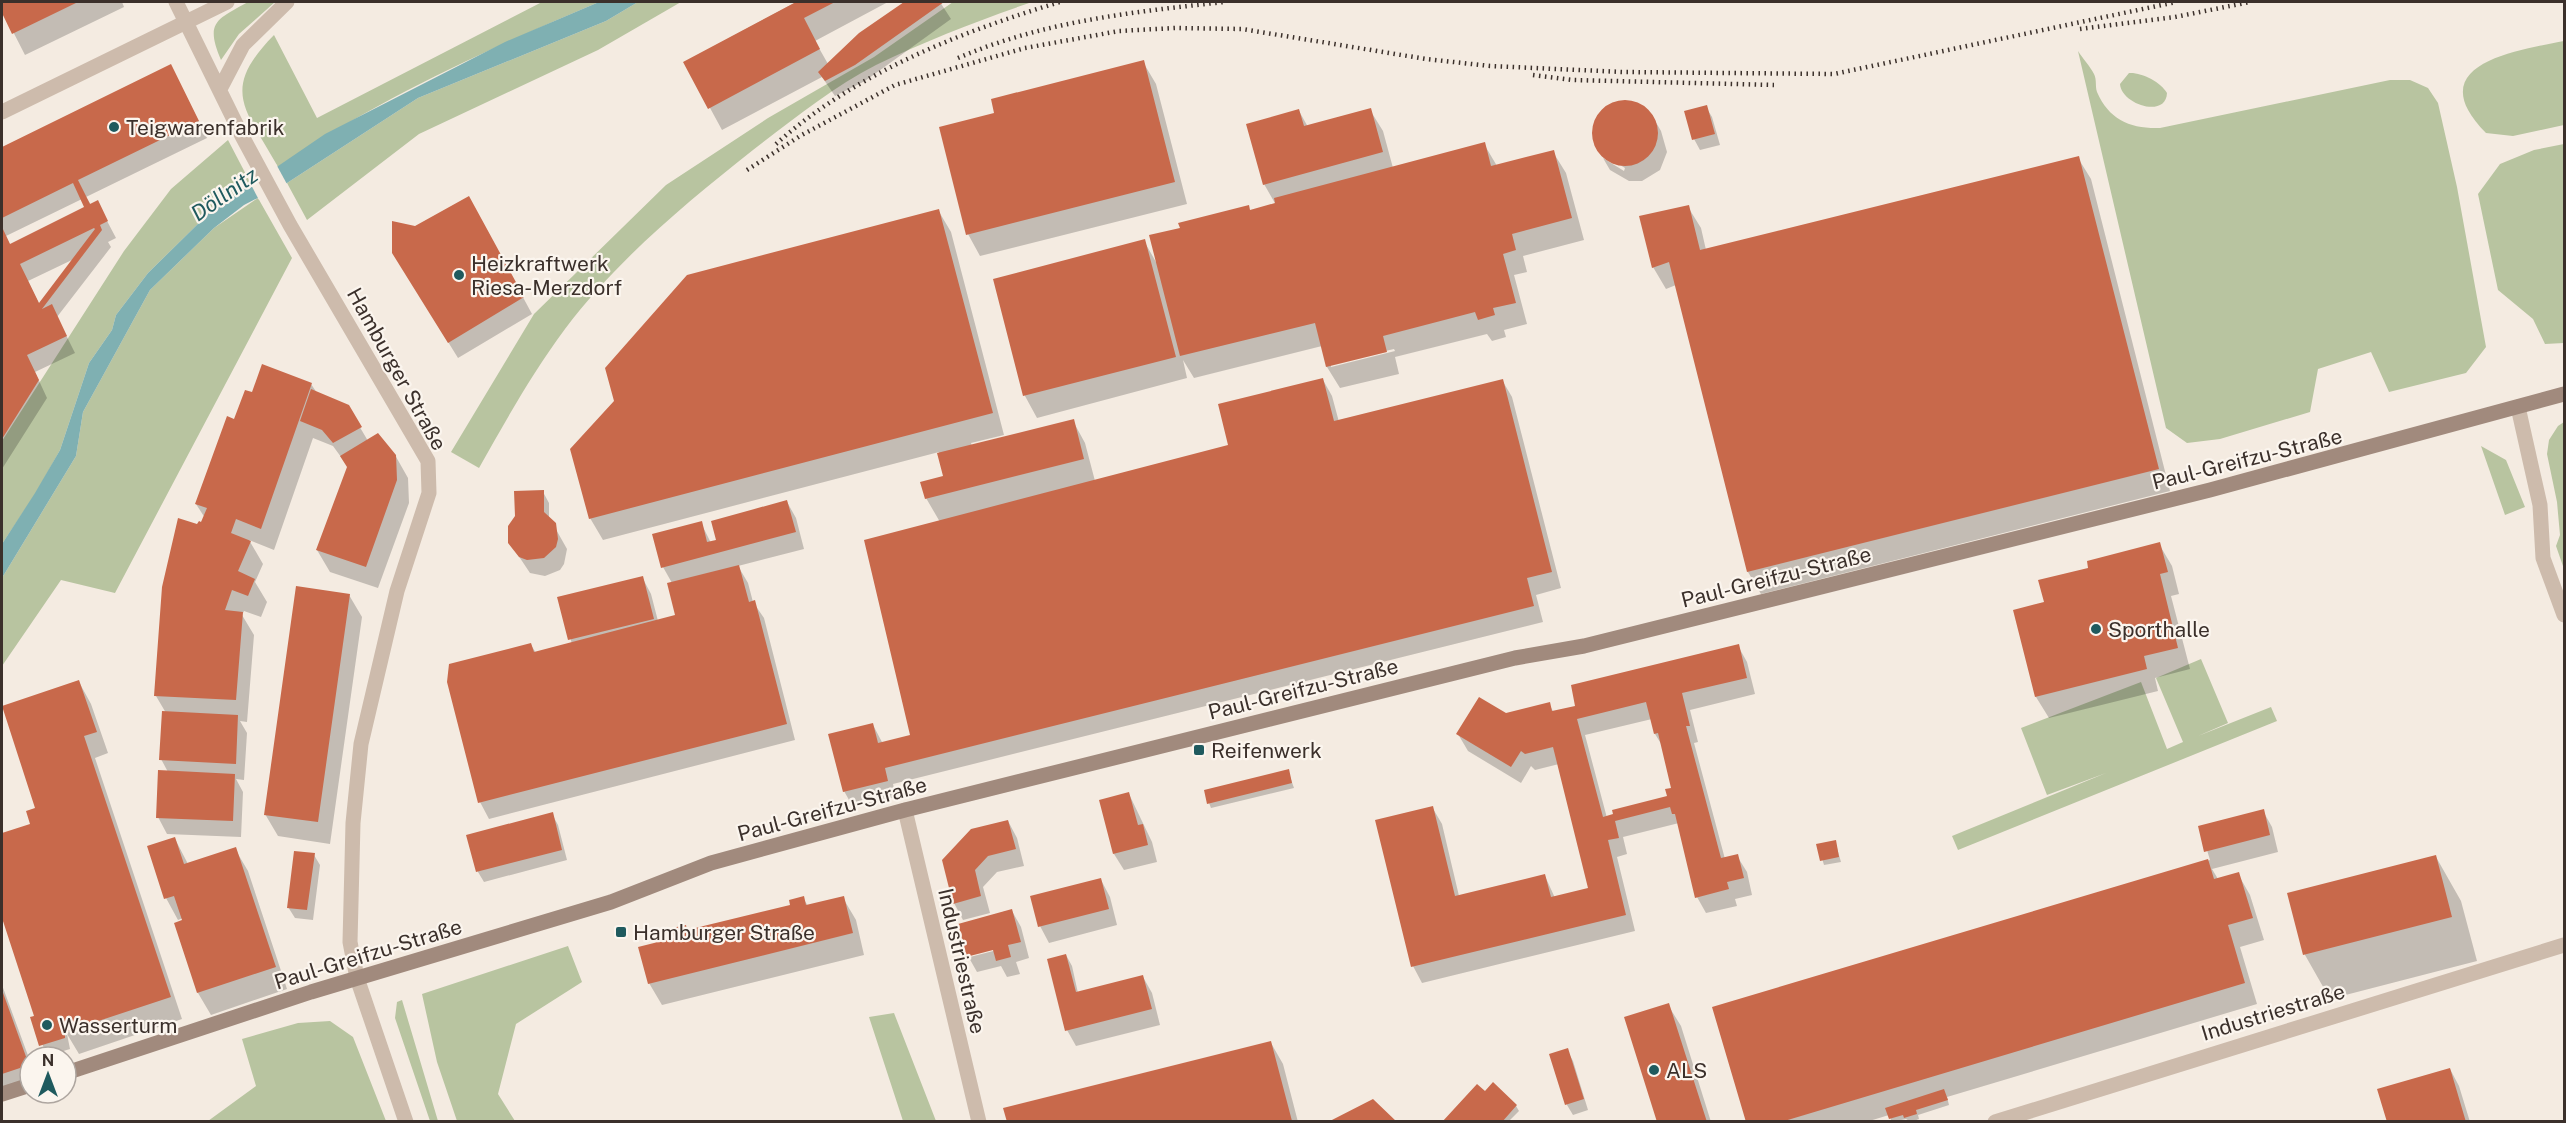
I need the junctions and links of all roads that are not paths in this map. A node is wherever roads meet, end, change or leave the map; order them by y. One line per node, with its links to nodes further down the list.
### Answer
1 (176, 2): 4 (street, Hamburger Straße)
2 (227, 2): 4 (street)
3 (287, 2): 5 (street)
4 (186, 22): 5 (street, Hamburger Straße); 6 (street)
5 (220, 89): 12 (street, Hamburger Straße)
6 (2, 112)
7 (2565, 394): 8 (main road, Paul-Greifzu-Straße)
8 (2518, 407): 9 (street); 10 (main road, Paul-Greifzu-Straße)
9 (2565, 615)
10 (905, 810): 12 (main road, Paul-Greifzu-Straße); 17 (street, Industriestraße)
11 (2565, 945): 18 (street, Industriestraße)
12 (357, 978): 13 (main road, Paul-Greifzu-Straße); 16 (street, Hamburger Straße)
13 (78, 1069)
14 (18, 1089): 15 (main road)
15 (2, 1094)
16 (406, 1122)
17 (979, 1122)
18 (1995, 1122)

